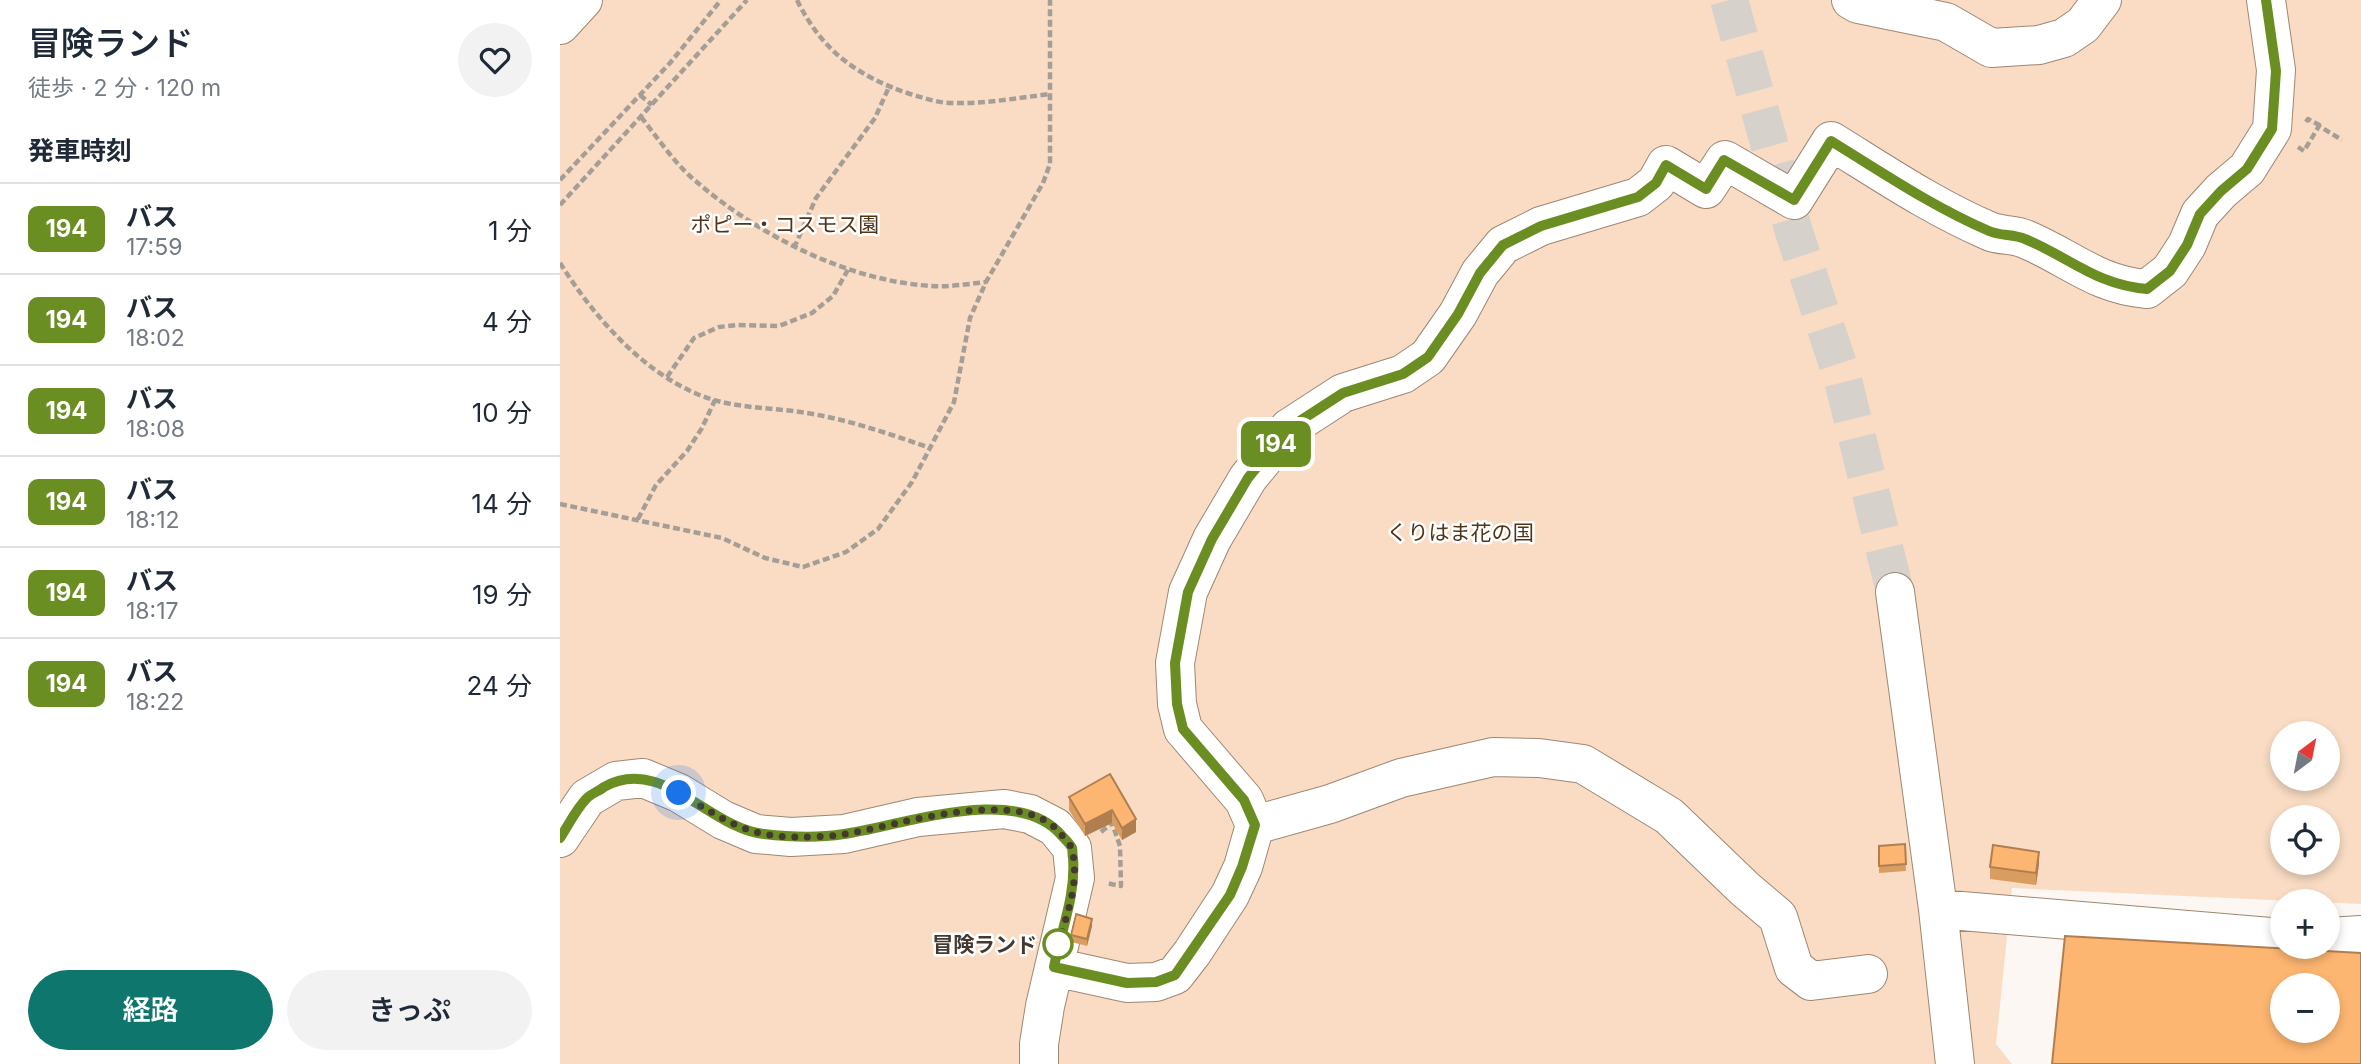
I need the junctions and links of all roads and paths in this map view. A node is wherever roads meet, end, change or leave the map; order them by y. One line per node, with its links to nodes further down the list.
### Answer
1 (583, 0): 9 (street)
2 (722, 0): 12 (path)
3 (747, 0): 13 (path)
4 (797, 0): 10 (path)
5 (1050, 0): 11 (path)
6 (1851, 0): 7 (street)
7 (2102, 0)
8 (2266, 0): 29 (street)
9 (560, 25)
10 (889, 87): 11 (path); 19 (path)
11 (1050, 94): 22 (path)
12 (640, 96): 13 (path); 17 (path)
13 (652, 105): 14 (path)
14 (641, 117): 18 (path); 19 (path)
15 (2303, 127): 16 (path)
16 (2343, 139)
17 (560, 180)
18 (560, 205)
19 (794, 248): 21 (path)
20 (560, 263): 23 (path)
21 (849, 268): 22 (path); 23 (path)
22 (986, 282): 25 (path)
23 (667, 377): 24 (path)
24 (715, 400): 25 (path); 27 (path)
25 (930, 448): 27 (path)
26 (560, 504): 27 (path)
27 (638, 519)
28 (1895, 592): 31 (street)
29 (1255, 825): 35 (street); 36 (street)
30 (560, 838): 35 (street)
31 (1938, 909): 34 (street); 38 (street)
32 (2361, 935): 33 (street)
33 (2340, 936)
34 (2270, 937)
35 (1054, 967): 37 (street)
36 (1868, 974)
37 (1040, 1064)
38 (1955, 1064)

